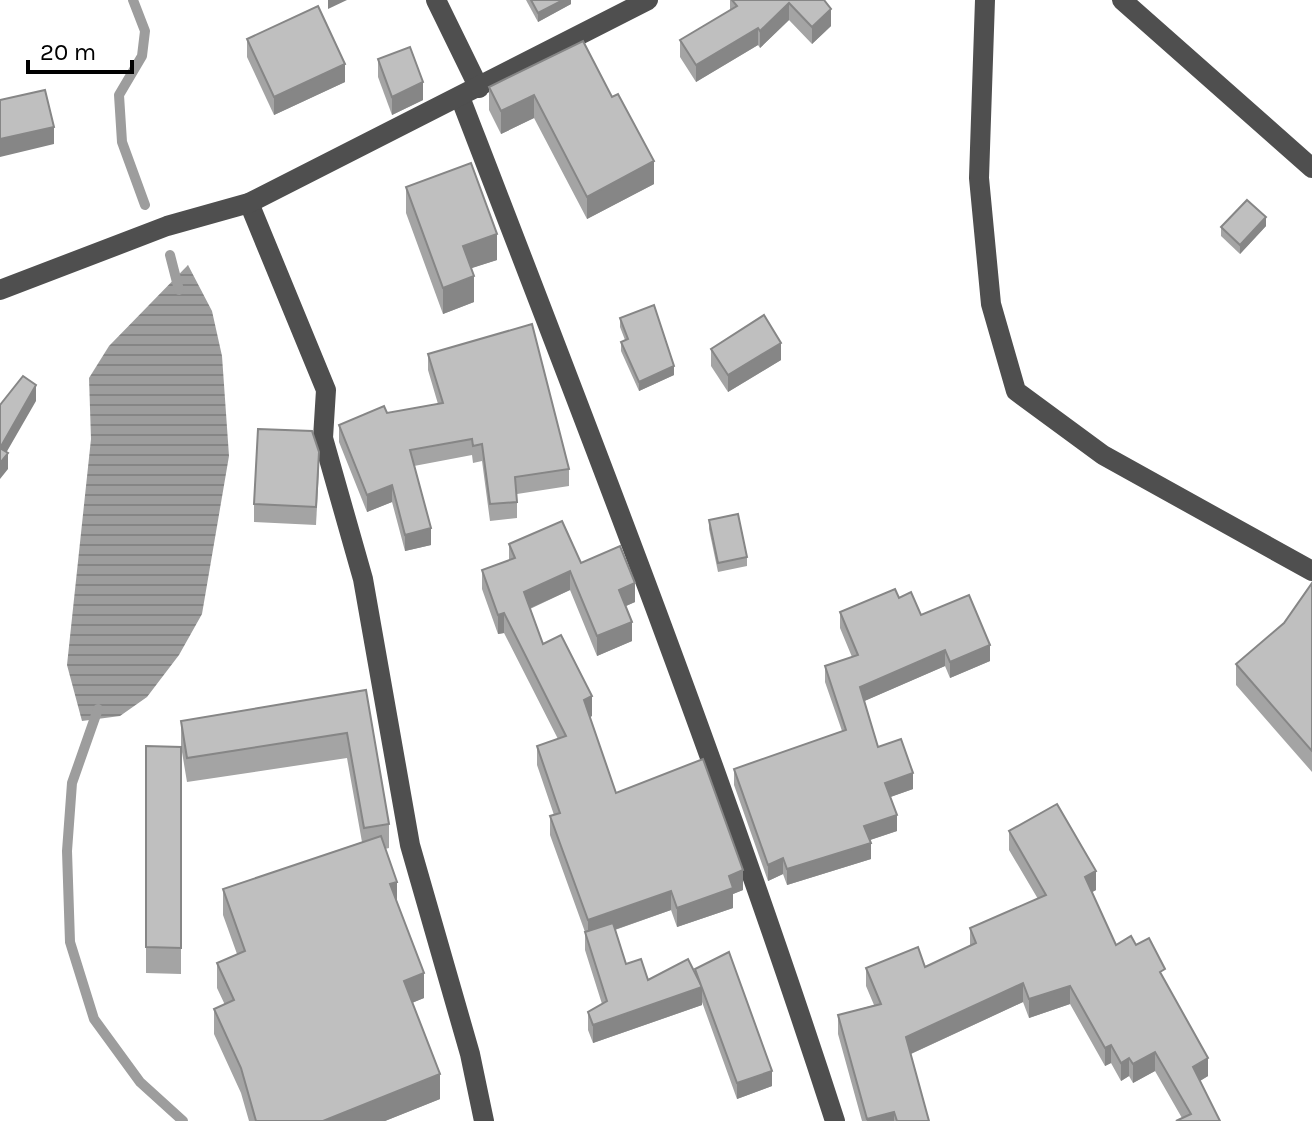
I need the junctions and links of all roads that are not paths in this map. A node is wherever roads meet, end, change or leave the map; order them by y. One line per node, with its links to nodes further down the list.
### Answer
1 (436, 0): 5 (street)
2 (648, 0): 5 (street)
3 (985, 0): 9 (street)
4 (1122, 0): 6 (street)
5 (470, 92): 7 (street); 11 (street)
6 (1312, 168)
7 (249, 203): 8 (street); 10 (street)
8 (0, 290)
9 (1312, 571)
10 (484, 1121)
11 (835, 1121)

